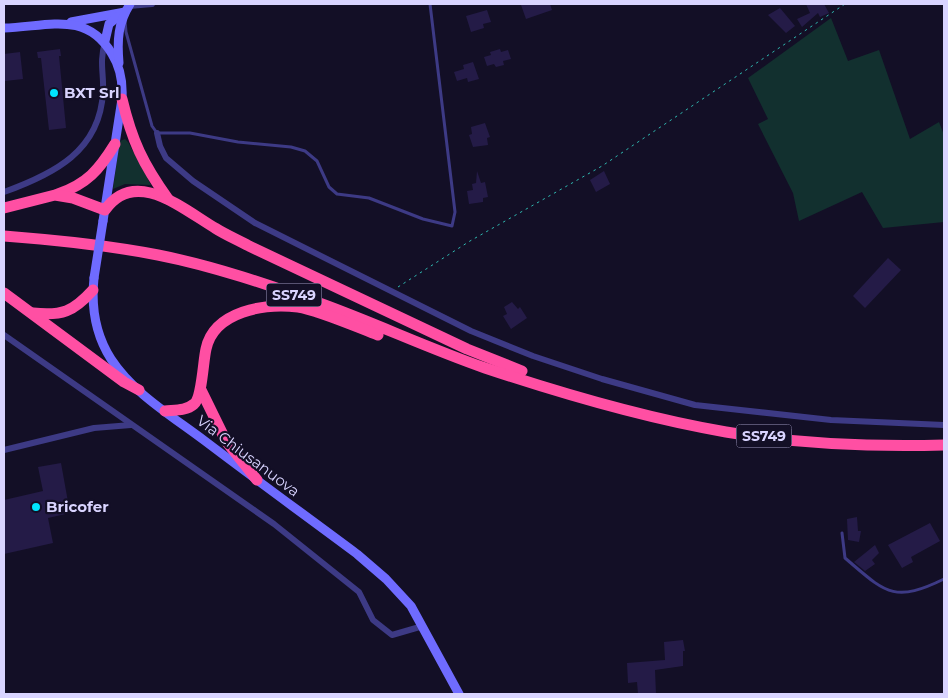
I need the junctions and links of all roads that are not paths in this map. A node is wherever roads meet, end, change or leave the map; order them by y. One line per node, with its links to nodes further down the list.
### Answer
1 (152, 4): 3 (street)
2 (430, 4): 9 (lane)
3 (128, 7): 4 (street); 6 (street); 7 (street, Via Chiusanuova); 9 (lane)
4 (65, 23): 5 (street); 6 (street)
5 (4, 28)
6 (105, 41): 7 (street); 11 (street)
7 (119, 65): 8 (street, Via Chiusanuova)
8 (122, 99): 10 (street, Via Chiusanuova); 13 (highway)
9 (157, 133): 27 (street)
10 (115, 144): 12 (highway); 15 (street, Via Chiusanuova)
11 (4, 192)
12 (55, 195): 14 (highway); 15 (highway)
13 (168, 199): 15 (highway); 24 (highway)
14 (4, 208)
15 (104, 216): 17 (street, Via Chiusanuova, bridge)
16 (4, 236): 21 (highway, SS749)
17 (94, 284): 19 (highway); 22 (street, Via Chiusanuova)
18 (4, 293): 19 (highway)
19 (33, 313): 22 (highway)
20 (4, 334): 26 (street)
21 (485, 368): 23 (highway); 24 (highway, SS749)
22 (139, 390): 25 (street, Via Chiusanuova)
23 (201, 390): 25 (highway); 30 (highway)
24 (588, 398): 28 (highway, SS749)
25 (165, 411): 30 (street, Via Chiusanuova)
26 (131, 425): 29 (street); 33 (street)
27 (944, 425)
28 (944, 446)
29 (4, 450)
30 (257, 480): 33 (street, Via Chiusanuova)
31 (842, 533): 32 (lane)
32 (944, 579)
33 (423, 626): 34 (street, Via Chiusanuova)
34 (459, 694)

